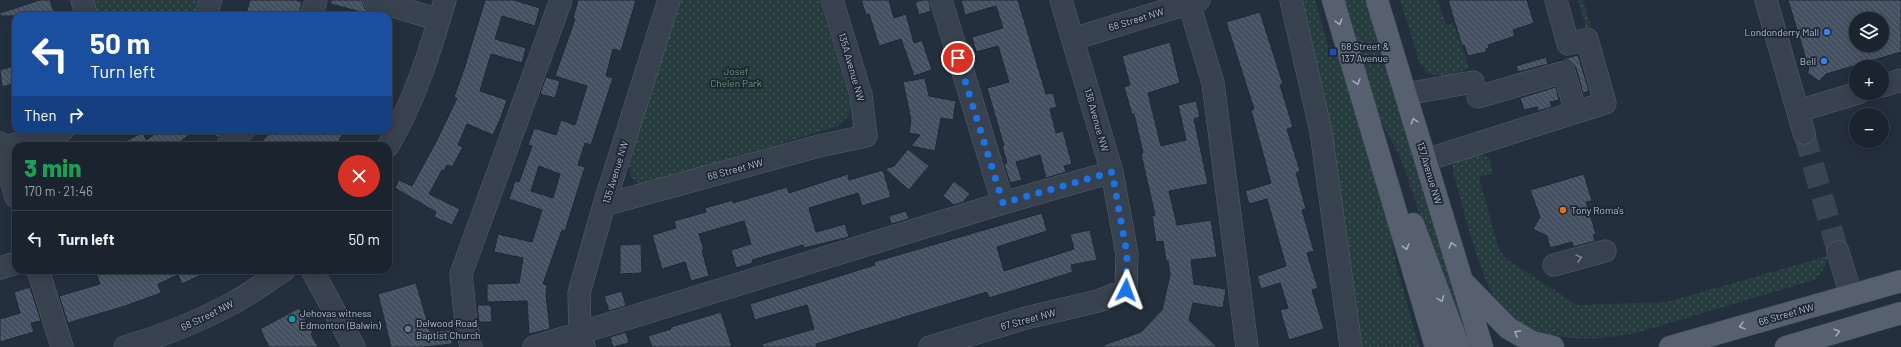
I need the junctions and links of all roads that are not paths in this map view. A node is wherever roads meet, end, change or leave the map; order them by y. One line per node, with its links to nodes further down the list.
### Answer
1 (82, 0): 17 (street)
2 (211, 0): 18 (street)
3 (316, 0): 19 (street)
4 (374, 0): 16 (street)
5 (561, 0): 62 (street)
6 (669, 0): 41 (street, 135 Avenue NW)
7 (832, 0): 31 (street, 135A Avenue NW)
8 (941, 0): 40 (street)
9 (1061, 0): 20 (street, 136 Avenue NW)
10 (1291, 0): 66 (street)
11 (1333, 0): 30 (main road, one-way to 30)
12 (1377, 0): 23 (main road, 137 Avenue NW)
13 (1556, 0): 26 (street)
14 (1766, 0): 25 (street)
15 (1192, 1): 20 (street, 68 Street NW); 65 (street)
16 (442, 10): 34 (street)
17 (86, 12)
18 (206, 12)
19 (312, 12)
20 (1073, 39): 38 (street, 136 Avenue NW)
21 (1901, 80): 22 (street)
22 (1889, 84)
23 (1406, 94): 26 (street); 37 (main road, 137 Avenue NW, one-way to 23)
24 (1849, 96): 25 (street)
25 (1798, 111): 27 (street)
26 (1576, 112): 37 (street)
27 (1804, 133)
28 (48, 134): 32 (street)
29 (240, 134): 33 (street)
30 (1372, 134): 54 (main road, one-way to 54); 69 (main road, one-way to 69)
31 (866, 136): 41 (street, 68 Street NW)
32 (19, 142)
33 (231, 142)
34 (390, 142)
35 (12, 144): 36 (street)
36 (1, 147): 39 (street)
37 (1426, 160): 51 (main road, 137 Avenue NW, one-way to 37)
38 (1112, 172): 40 (street); 52 (street, 136 Avenue NW)
39 (12, 184)
40 (1003, 203): 56 (street)
41 (604, 205): 56 (street, 135 Avenue NW)
42 (1605, 251): 45 (street, one-way to 42)
43 (1838, 252): 53 (street)
44 (12, 264): 46 (street)
45 (1554, 265)
46 (0, 268)
47 (39, 274): 59 (street)
48 (278, 274): 60 (street, 68 Street NW)
49 (314, 274): 61 (street)
50 (1901, 281): 53 (main road, 66 Street NW)
51 (1463, 283): 70 (main road, 137 Avenue NW); 71 (main road, one-way to 51)
52 (1126, 290): 64 (street, 67 Street NW)
53 (1851, 295): 57 (main road, 66 Street NW, one-way to 57)
54 (1421, 298): 67 (main road); 68 (main road)
55 (1901, 314): 58 (main road, one-way to 55)
56 (582, 340): 63 (street)
57 (1715, 341): 72 (main road, 66 Street NW)
58 (1798, 345)
59 (62, 347)
60 (125, 347)
61 (354, 347)
62 (471, 347)
63 (534, 347)
64 (930, 347)
65 (1247, 347)
66 (1351, 347)
67 (1424, 347)
68 (1436, 347)
69 (1459, 347)
70 (1482, 347)
71 (1553, 347)
72 (1670, 347)

